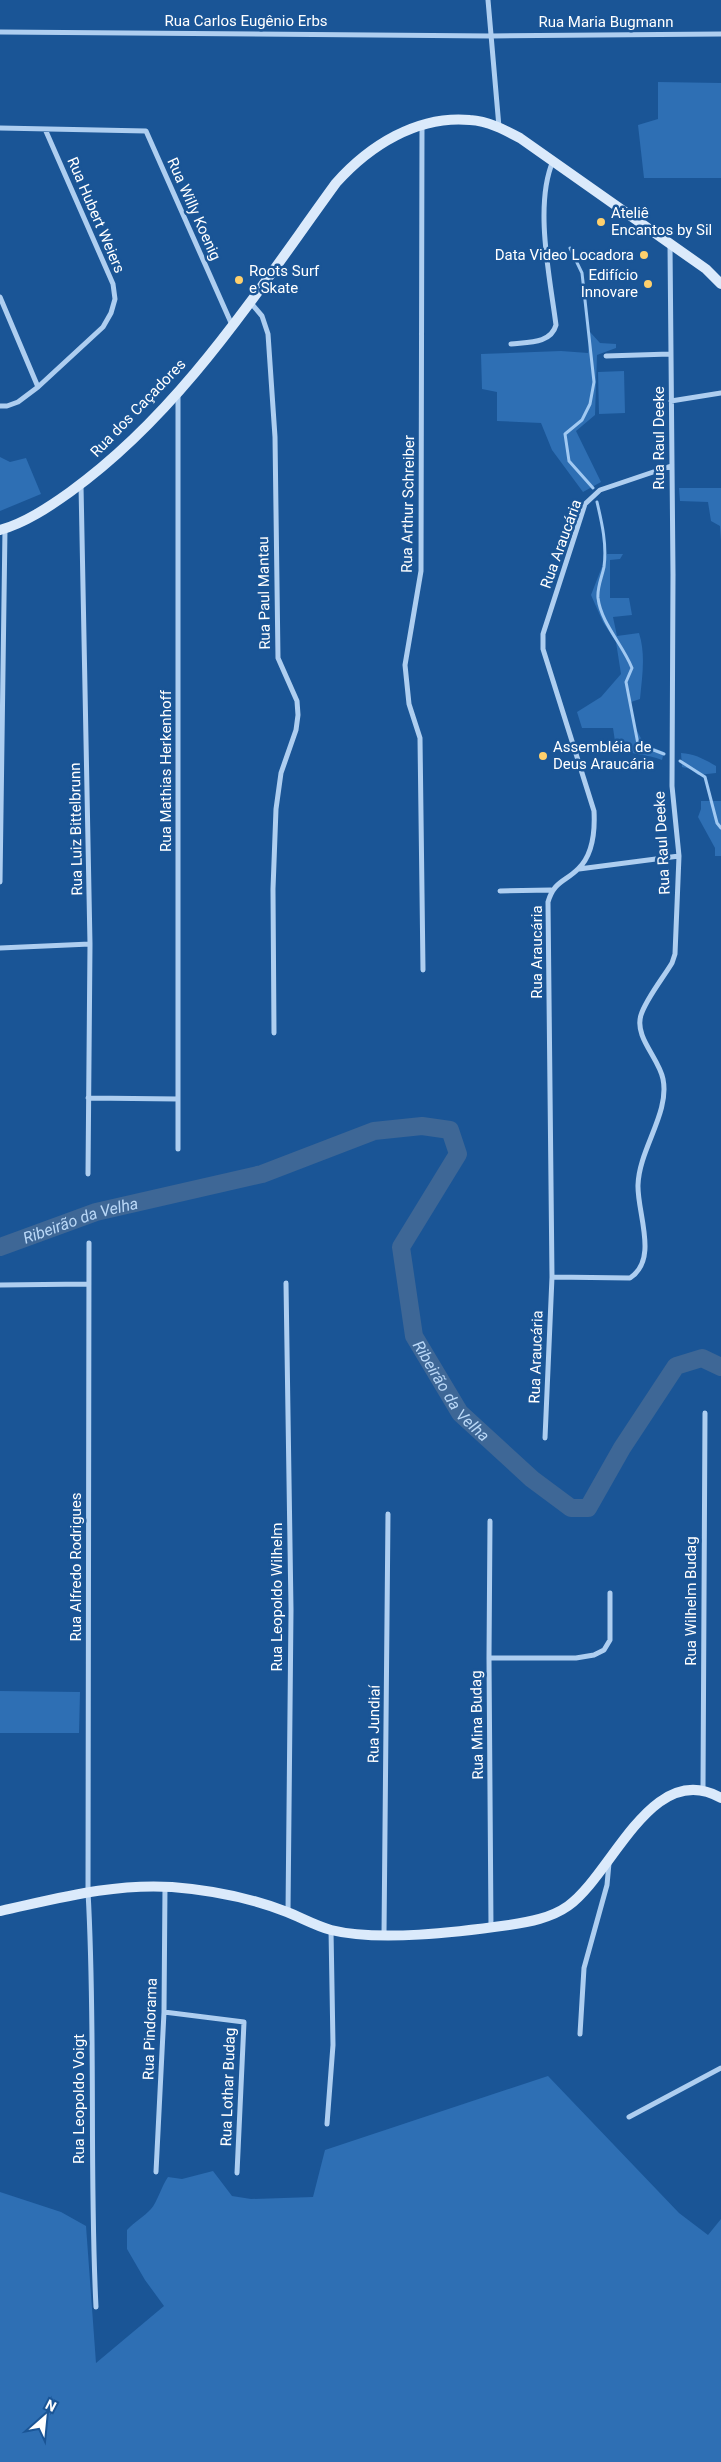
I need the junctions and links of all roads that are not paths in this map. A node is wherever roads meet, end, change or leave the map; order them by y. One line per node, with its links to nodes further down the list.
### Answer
1 (488, 0): 4 (street)
2 (0, 32): 4 (street, Rua Carlos Eugênio Erbs)
3 (721, 34): 4 (street, Rua Maria Bugmann)
4 (491, 36): 6 (street)
5 (422, 125): 6 (main road, Rua dos Caçadores); 13 (main road, Rua dos Caçadores); 33 (street, Rua Arthur Schreiber)
6 (499, 127): 9 (main road, Rua dos Caçadores)
7 (0, 128): 8 (street)
8 (45, 129): 14 (street, Rua Willy Koenig); 18 (street, Rua Hubert Weiers)
9 (553, 161): 10 (main road, Rua dos Caçadores); 15 (street)
10 (670, 244): 11 (main road, Rua dos Caçadores); 16 (street, Rua Raul Deeke)
11 (721, 284)
12 (0, 297): 18 (street)
13 (250, 301): 14 (main road, Rua dos Caçadores); 34 (street, Rua Paul Mantau)
14 (232, 325): 19 (main road, Rua dos Caçadores)
15 (511, 344)
16 (670, 354): 17 (street); 21 (street, Rua Raul Deeke)
17 (606, 356)
18 (38, 387): 22 (street, Rua Hubert Weiers)
19 (178, 393): 24 (main road, Rua dos Caçadores); 36 (street, Rua Mathias Herkenhoff)
20 (721, 393): 21 (street)
21 (671, 401): 23 (street, Rua Raul Deeke)
22 (0, 406)
23 (671, 466): 26 (street, Rua Raul Deeke); 27 (street, Rua Araucária)
24 (81, 484): 25 (main road, Rua dos Caçadores); 31 (street, Rua Luiz Bittelbrunn)
25 (2, 529): 28 (street)
26 (679, 856): 27 (street); 40 (street, Rua Raul Deeke)
27 (579, 868): 29 (street, Rua Araucária)
28 (0, 882)
29 (551, 890): 30 (street); 40 (street, Rua Araucária)
30 (500, 891)
31 (90, 944): 32 (street); 35 (street, Rua Luiz Bittelbrunn)
32 (0, 948)
33 (423, 970)
34 (274, 1034)
35 (88, 1098): 36 (street); 38 (street, Rua Luiz Bittelbrunn)
36 (178, 1099): 37 (street, Rua Mathias Herkenhoff)
37 (178, 1149)
38 (88, 1174)
39 (89, 1243): 42 (street, Rua Alfredo Rodrigues)
40 (552, 1277): 45 (street, Rua Araucária)
41 (286, 1283): 56 (street, Rua Leopoldo Wilhelm)
42 (88, 1284): 43 (street); 54 (street, Rua Alfredo Rodrigues)
43 (0, 1285)
44 (704, 1413): 50 (street, Rua Wilhelm Budag)
45 (545, 1438)
46 (388, 1514): 59 (street, Rua Jundiaí)
47 (490, 1521): 49 (street, Rua Mina Budag)
48 (610, 1593): 49 (street)
49 (489, 1658): 57 (street, Rua Mina Budag)
50 (703, 1789): 51 (main road); 52 (main road)
51 (721, 1798)
52 (610, 1860): 57 (main road); 61 (street)
53 (166, 1887): 54 (main road); 56 (main road); 60 (street, Rua Pindorama)
54 (88, 1892): 55 (main road); 67 (street, Rua Leopoldo Voigt)
55 (0, 1911)
56 (288, 1912): 58 (main road)
57 (491, 1928): 59 (main road)
58 (331, 1930): 59 (main road); 64 (street)
59 (384, 1935)
60 (164, 2012): 65 (street, Rua Pindorama); 66 (street, Rua Lothar Budag)
61 (580, 2034)
62 (721, 2068): 63 (street)
63 (629, 2117)
64 (327, 2124)
65 (156, 2172)
66 (238, 2173)
67 (96, 2307)

